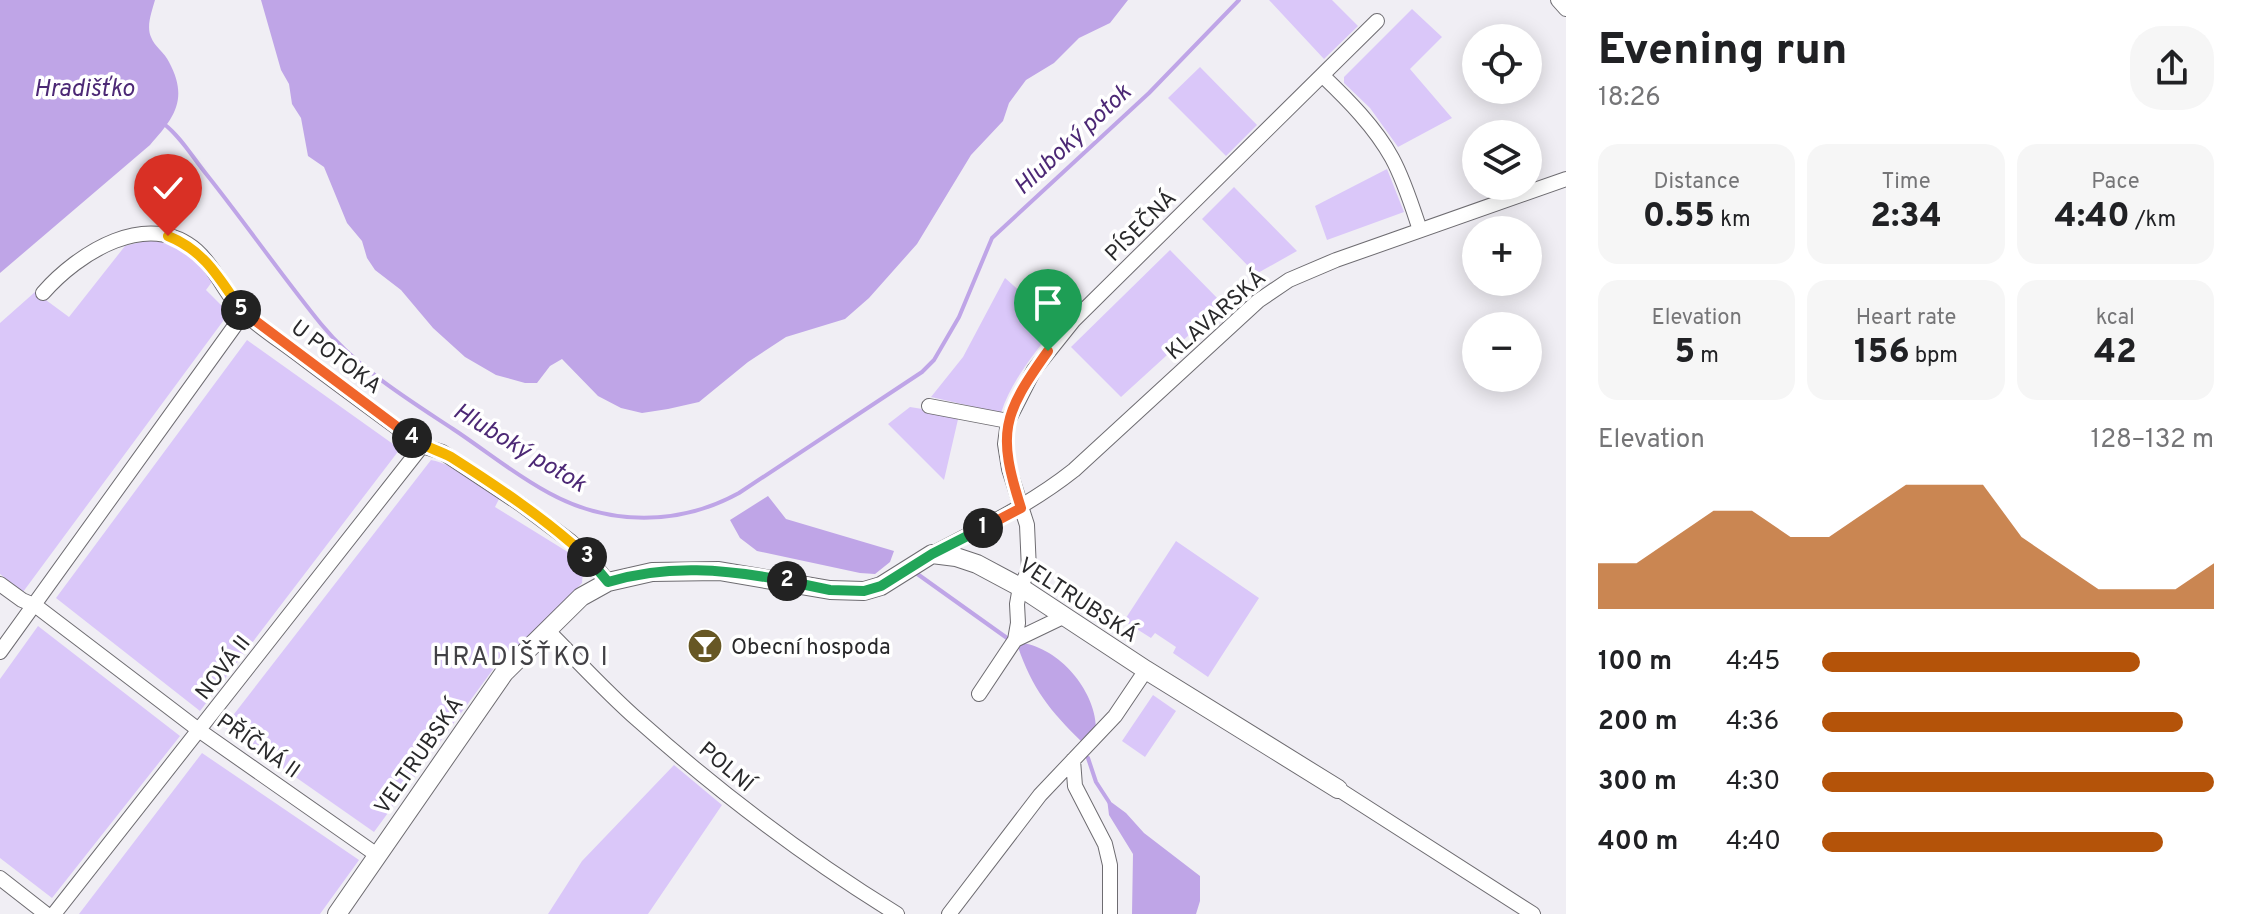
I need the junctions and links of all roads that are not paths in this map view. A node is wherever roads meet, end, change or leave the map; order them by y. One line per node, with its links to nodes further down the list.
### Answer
1 (1558, 0): 2 (street)
2 (1566, 9)
3 (1377, 21): 4 (street, PÍSEČNÁ)
4 (1323, 76): 6 (street); 10 (street, PÍSEČNÁ)
5 (1566, 179): 6 (street, KLAVARSKÁ)
6 (1420, 230): 12 (street, KLAVARSKÁ)
7 (43, 293): 8 (street, U POTOKA)
8 (244, 313): 11 (street, U POTOKA); 17 (street)
9 (929, 406): 10 (street)
10 (1008, 421): 12 (street, PÍSEČNÁ)
11 (422, 446): 14 (street, U POTOKA); 24 (street, NOVÁ II)
12 (1021, 508): 13 (street, KLAVARSKÁ); 16 (street, PÍSEČNÁ)
13 (932, 554): 14 (street, VELTRUBSKÁ); 16 (street, VELTRUBSKÁ)
14 (608, 582): 19 (street, VELTRUBSKÁ)
15 (0, 584): 17 (street, PŘÍČNÁ II)
16 (1020, 587): 18 (street, VELTRUBSKÁ); 20 (street, PÍSEČNÁ)
17 (34, 605): 21 (street); 24 (street, PŘÍČNÁ II)
18 (1065, 616): 20 (street); 22 (street, VELTRUBSKÁ)
19 (547, 630): 27 (street, VELTRUBSKÁ); 32 (street, POLNÍ)
20 (1015, 640): 23 (street)
21 (0, 652)
22 (1146, 670): 25 (street); 26 (street, VELTRUBSKÁ)
23 (979, 694)
24 (200, 731): 27 (street, PŘÍČNÁ II); 30 (street, NOVÁ II)
25 (1073, 760): 33 (street); 34 (street)
26 (1338, 789): 35 (street, VELTRUBSKÁ)
27 (377, 855): 31 (street, VELTRUBSKÁ)
28 (0, 878): 29 (street)
29 (46, 914)
30 (54, 914)
31 (337, 914)
32 (897, 914)
33 (949, 914)
34 (1110, 914)
35 (1533, 914)

